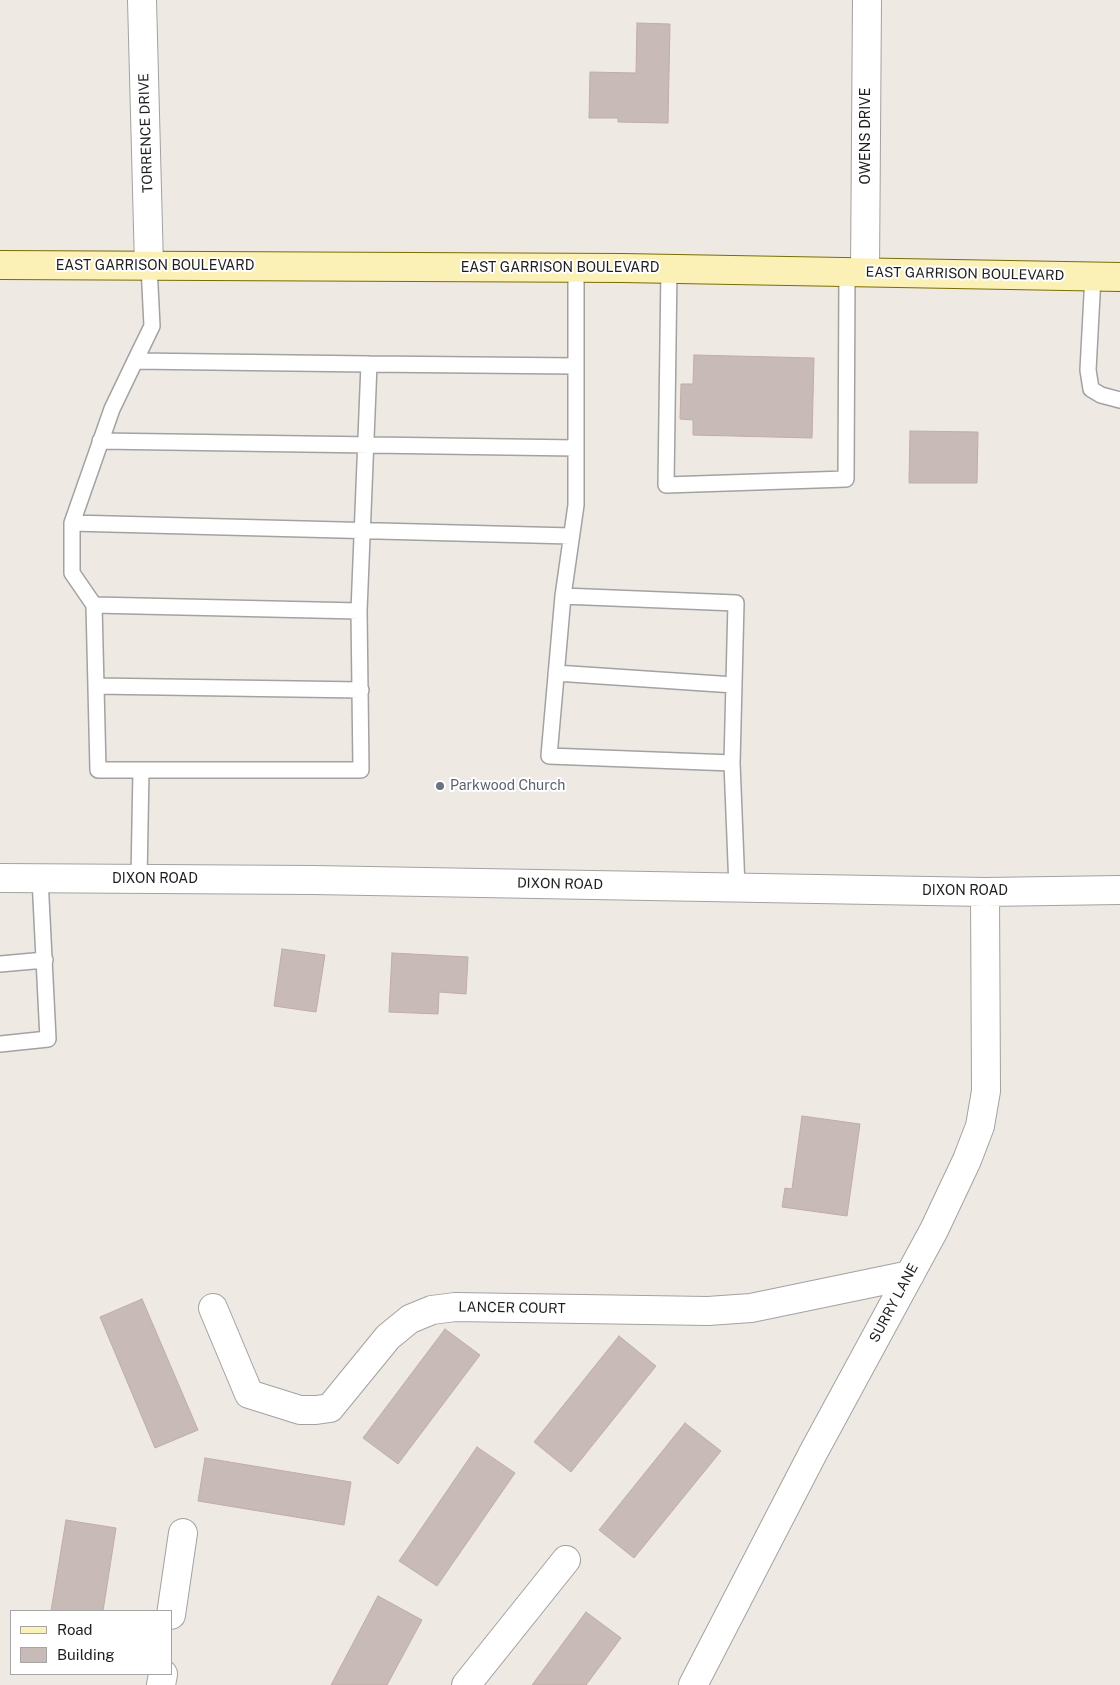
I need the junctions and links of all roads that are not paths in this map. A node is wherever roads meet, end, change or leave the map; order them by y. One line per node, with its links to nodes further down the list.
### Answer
1 (142, 0): 4 (street, TORRENCE DRIVE)
2 (867, 0): 7 (street, OWENS DRIVE)
3 (0, 265): 4 (main road, EAST GARRISON BOULEVARD)
4 (149, 266): 5 (main road, EAST GARRISON BOULEVARD); 10 (lane)
5 (576, 268): 6 (main road, EAST GARRISON BOULEVARD); 12 (lane)
6 (669, 269): 7 (main road, EAST GARRISON BOULEVARD); 7 (lane)
7 (856, 272): 8 (main road, EAST GARRISON BOULEVARD)
8 (1092, 276): 9 (main road, EAST GARRISON BOULEVARD); 13 (lane)
9 (1120, 277)
10 (135, 361): 11 (lane); 14 (lane)
11 (369, 364): 12 (lane); 15 (lane)
12 (576, 366): 16 (lane)
13 (1120, 400)
14 (100, 441): 15 (lane); 17 (lane)
15 (365, 445): 16 (lane); 18 (lane)
16 (576, 448): 19 (lane)
17 (72, 523): 18 (lane); 21 (lane)
18 (362, 529): 19 (lane); 22 (lane)
19 (571, 536): 20 (lane)
20 (563, 596): 23 (lane); 24 (lane)
21 (94, 605): 22 (lane); 25 (lane)
22 (359, 611): 26 (lane)
23 (556, 673): 24 (lane); 27 (lane)
24 (734, 685): 27 (lane)
25 (96, 686): 26 (lane); 28 (lane)
26 (361, 690): 28 (lane)
27 (732, 763): 32 (lane)
28 (142, 770): 31 (lane)
29 (0, 878): 30 (street, DIXON ROAD)
30 (40, 878): 31 (street, DIXON ROAD); 35 (lane)
31 (139, 879): 32 (street, DIXON ROAD)
32 (737, 888): 34 (street, DIXON ROAD)
33 (1120, 890): 34 (street, DIXON ROAD)
34 (986, 892): 38 (street, SURRY LANE)
35 (45, 960): 36 (lane); 37 (lane)
36 (0, 964)
37 (0, 1044)
38 (910, 1275): 39 (street, LANCER COURT); 44 (street, SURRY LANE)
39 (213, 1308)
40 (182, 1533): 42 (street)
41 (566, 1560): 43 (street)
42 (172, 1610)
43 (466, 1685)
44 (693, 1685)

